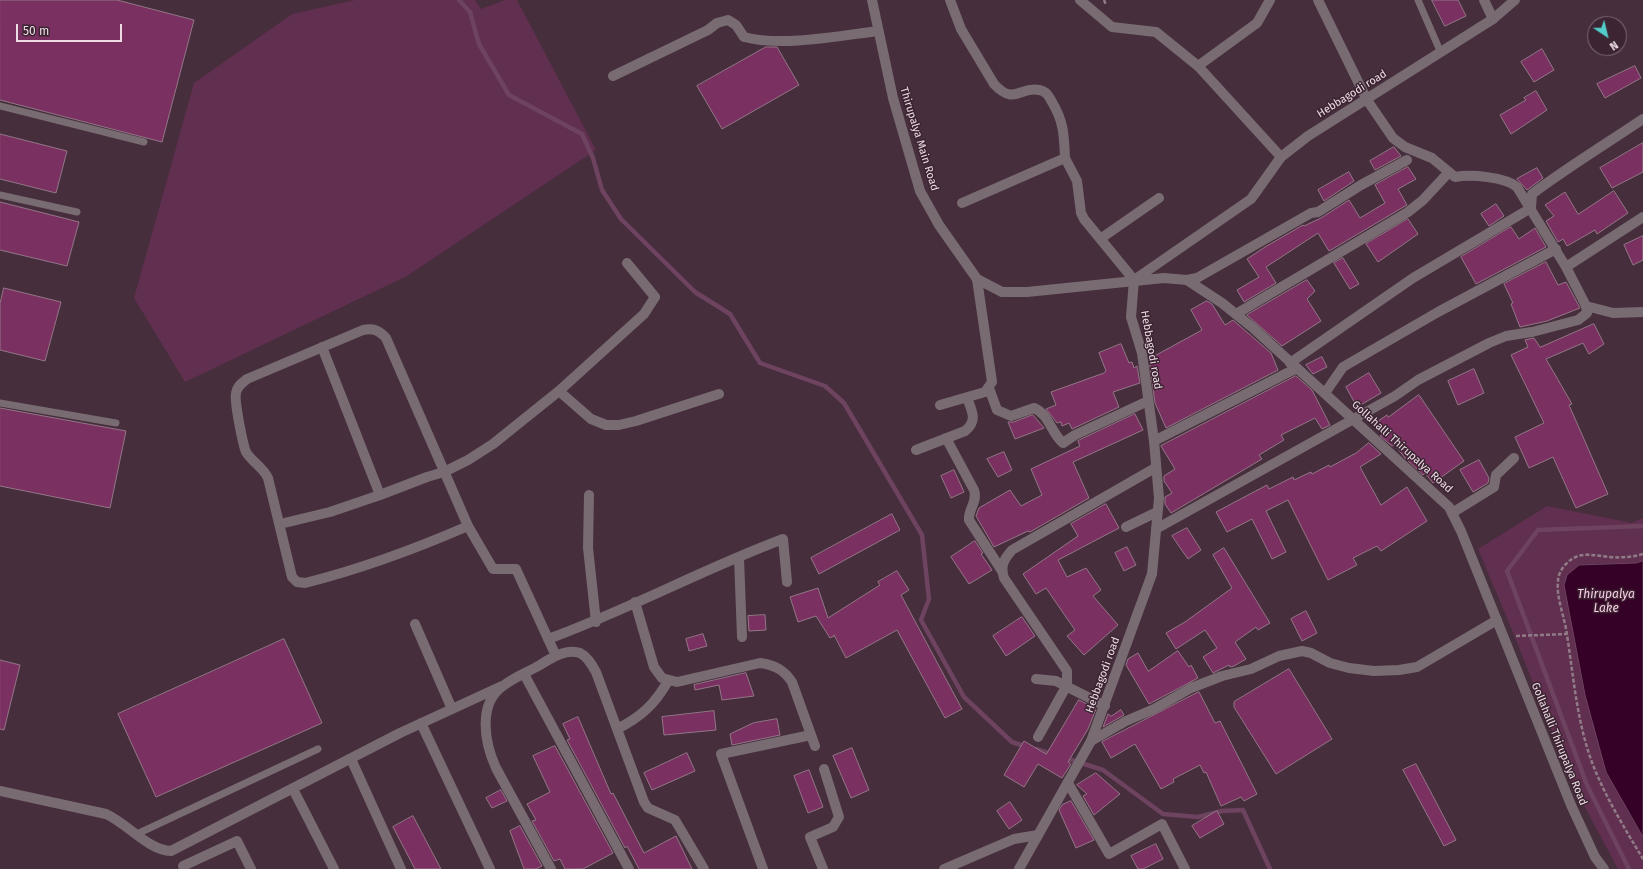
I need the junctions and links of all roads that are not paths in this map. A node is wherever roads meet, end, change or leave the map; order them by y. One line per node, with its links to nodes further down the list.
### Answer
1 (872, 0): 10 (street, Thirupalya Main Road)
2 (950, 0): 19 (street)
3 (1080, 0): 12 (street)
4 (1270, 0): 12 (street)
5 (1318, 0): 14 (street)
6 (1418, 0): 11 (lane)
7 (1484, 0): 9 (street)
8 (1515, 0): 9 (street, Hebbagodi road)
9 (1493, 19): 11 (street, Hebbagodi road)
10 (878, 31): 13 (street); 32 (street, Thirupalya Main Road)
11 (1441, 53): 14 (street, Hebbagodi road)
12 (1198, 66): 18 (street)
13 (613, 76)
14 (1367, 100): 18 (street, Hebbagodi road); 21 (street)
15 (0, 106): 17 (lane)
16 (1643, 119): 25 (street)
17 (144, 142)
18 (1281, 157): 33 (street, Hebbagodi road)
19 (1065, 158): 24 (street); 28 (street)
20 (1406, 160): 34 (street)
21 (1449, 172): 25 (street); 37 (street)
22 (0, 196): 26 (lane)
23 (1159, 198): 28 (street)
24 (962, 202)
25 (1531, 208): 29 (street); 39 (street)
26 (77, 212)
27 (1643, 217): 31 (street)
28 (1100, 239): 33 (street)
29 (1556, 249): 31 (street); 42 (street)
30 (627, 263): 41 (street)
31 (1566, 267): 35 (street)
32 (976, 279): 33 (street, Thirupalya Main Road); 40 (street)
33 (1134, 280): 34 (street, Gollahalli Thirupalya Road); 45 (street, Hebbagodi road)
34 (1187, 280): 37 (street, Gollahalli Thirupalya Road)
35 (1586, 306): 36 (street); 48 (street)
36 (1643, 312)
37 (1236, 314): 39 (street, Gollahalli Thirupalya Road)
38 (322, 347): 55 (street); 56 (street); 60 (street)
39 (1293, 366): 42 (street, Gollahalli Thirupalya Road); 51 (street)
40 (989, 388): 44 (street); 45 (street)
41 (559, 391): 43 (street); 55 (street)
42 (1325, 393): 48 (street, Gollahalli Thirupalya Road)
43 (719, 394)
44 (967, 398): 47 (street); 50 (street)
45 (1148, 401): 51 (street, Hebbagodi road)
46 (0, 403): 49 (lane)
47 (940, 405)
48 (1353, 419): 59 (street, Gollahalli Thirupalya Road); 63 (street)
49 (116, 423)
50 (946, 438): 52 (street); 65 (street)
51 (1154, 441): 54 (street, Hebbagodi road)
52 (916, 450)
53 (1514, 458): 59 (street)
54 (1155, 468): 58 (street, Hebbagodi road); 65 (street)
55 (444, 472): 56 (street); 61 (street)
56 (380, 495): 60 (street)
57 (589, 495): 69 (street)
58 (1158, 512): 62 (street); 63 (street, Hebbagodi road)
59 (1452, 513): 68 (street, Gollahalli Thirupalya Road)
60 (280, 524): 61 (street)
61 (468, 526): 72 (street)
62 (1126, 527)
63 (1156, 529): 79 (street, Hebbagodi road)
64 (739, 558): 66 (street); 67 (street); 71 (street)
65 (1002, 571): 77 (street)
66 (787, 582)
67 (635, 602): 69 (street); 76 (street)
68 (1497, 620): 85 (street); 109 (street, Gollahalli Thirupalya Road)
69 (596, 622): 72 (street)
70 (415, 624): 80 (street)
71 (742, 637)
72 (548, 639): 73 (street)
73 (556, 656): 74 (street); 82 (street)
74 (524, 674): 78 (street); 102 (street)
75 (1036, 679): 77 (street)
76 (668, 680): 82 (street); 83 (street)
77 (1067, 685): 79 (street); 84 (street)
78 (502, 686): 80 (street); 101 (street)
79 (1105, 706): 85 (street, Hebbagodi road)
80 (452, 709): 81 (street)
81 (421, 723): 88 (street); 100 (street)
82 (617, 729): 103 (street)
83 (811, 735): 86 (street); 104 (street)
84 (1038, 737)
85 (1091, 741): 90 (street, Hebbagodi road)
86 (815, 746)
87 (318, 749): 93 (lane)
88 (351, 758): 91 (street); 99 (street)
89 (824, 768): 105 (street)
90 (1068, 783): 94 (street, Hebbagodi road); 108 (street)
91 (293, 789): 95 (street); 98 (street)
92 (0, 791): 93 (street)
93 (137, 834): 95 (street)
94 (1038, 835): 106 (street); 107 (street, Hebbagodi road)
95 (176, 850): 96 (street)
96 (184, 867): 97 (street)
97 (251, 869)
98 (334, 869)
99 (401, 869)
100 (490, 869)
101 (551, 869)
102 (629, 869)
103 (704, 869)
104 (763, 869)
105 (823, 869)
106 (944, 869)
107 (1019, 869)
108 (1185, 869)
109 (1604, 869)

